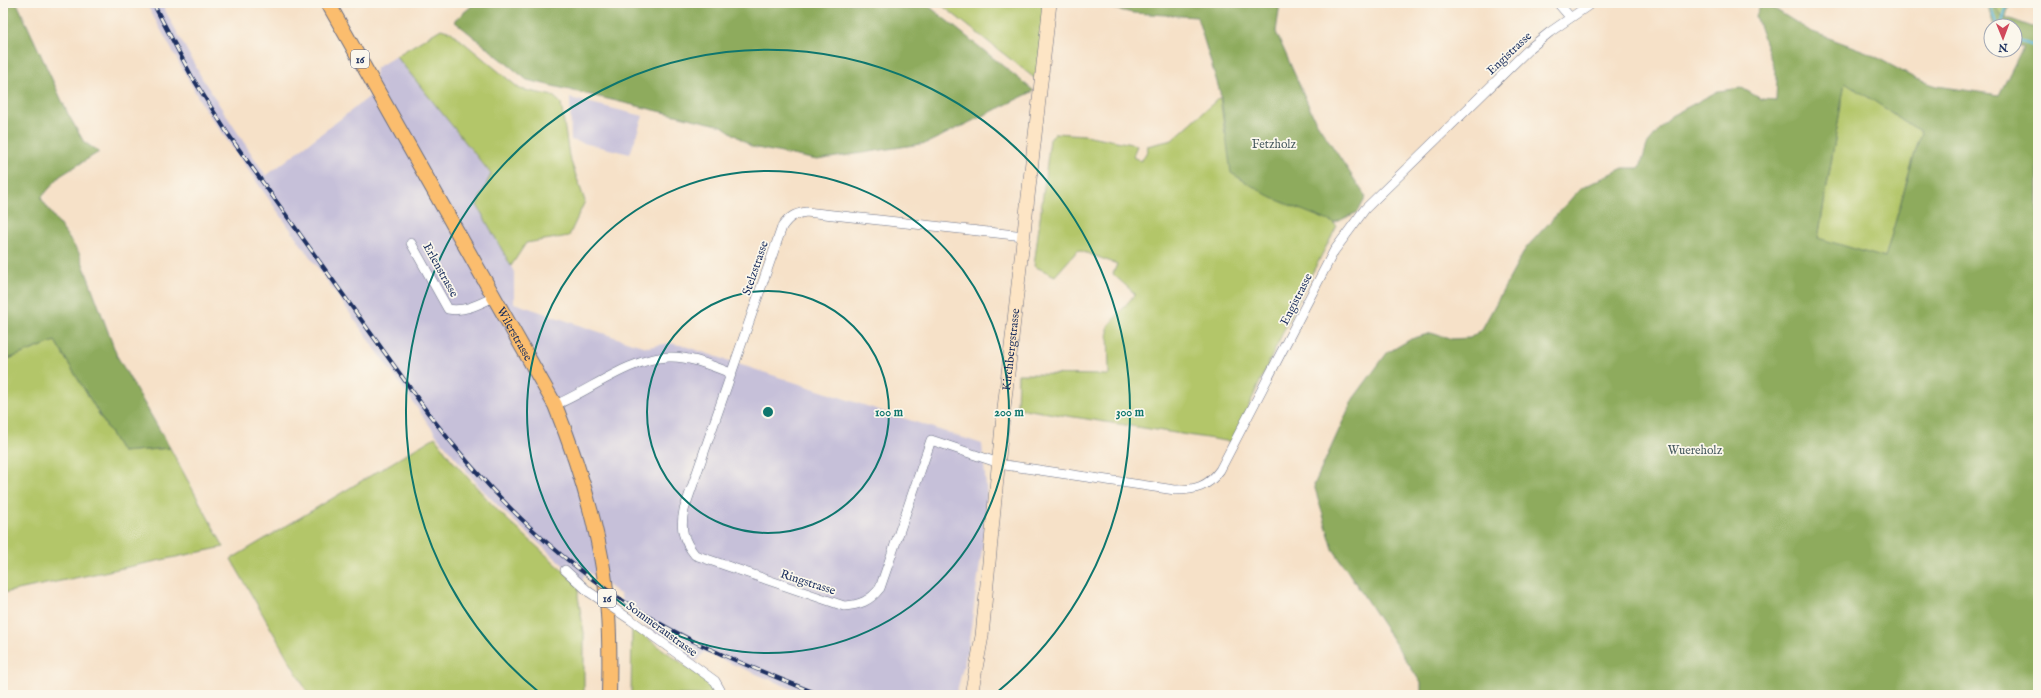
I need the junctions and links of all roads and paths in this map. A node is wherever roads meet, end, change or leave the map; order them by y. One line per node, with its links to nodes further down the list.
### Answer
1 (328, 3): 8 (main road, Wilerstrasse / 16)
2 (1050, 3): 6 (main road, Kirchbergstrasse)
3 (1558, 3): 5 (street)
4 (1592, 3): 5 (street, Engistrasse)
5 (1570, 17): 11 (street, Engistrasse)
6 (1024, 236): 9 (street, Stelzstrasse); 11 (main road, Kirchbergstrasse)
7 (412, 243): 8 (street, Erlenstrasse)
8 (494, 297): 10 (main road, Wilerstrasse / 16)
9 (731, 373): 10 (street); 11 (street, Ringstrasse)
10 (555, 406): 13 (main road, Wilerstrasse / 16)
11 (998, 463): 15 (main road, Kirchbergstrasse)
12 (565, 570): 14 (street, Sommeraustrasse, bridge)
13 (609, 695)
14 (723, 695)
15 (971, 695)

